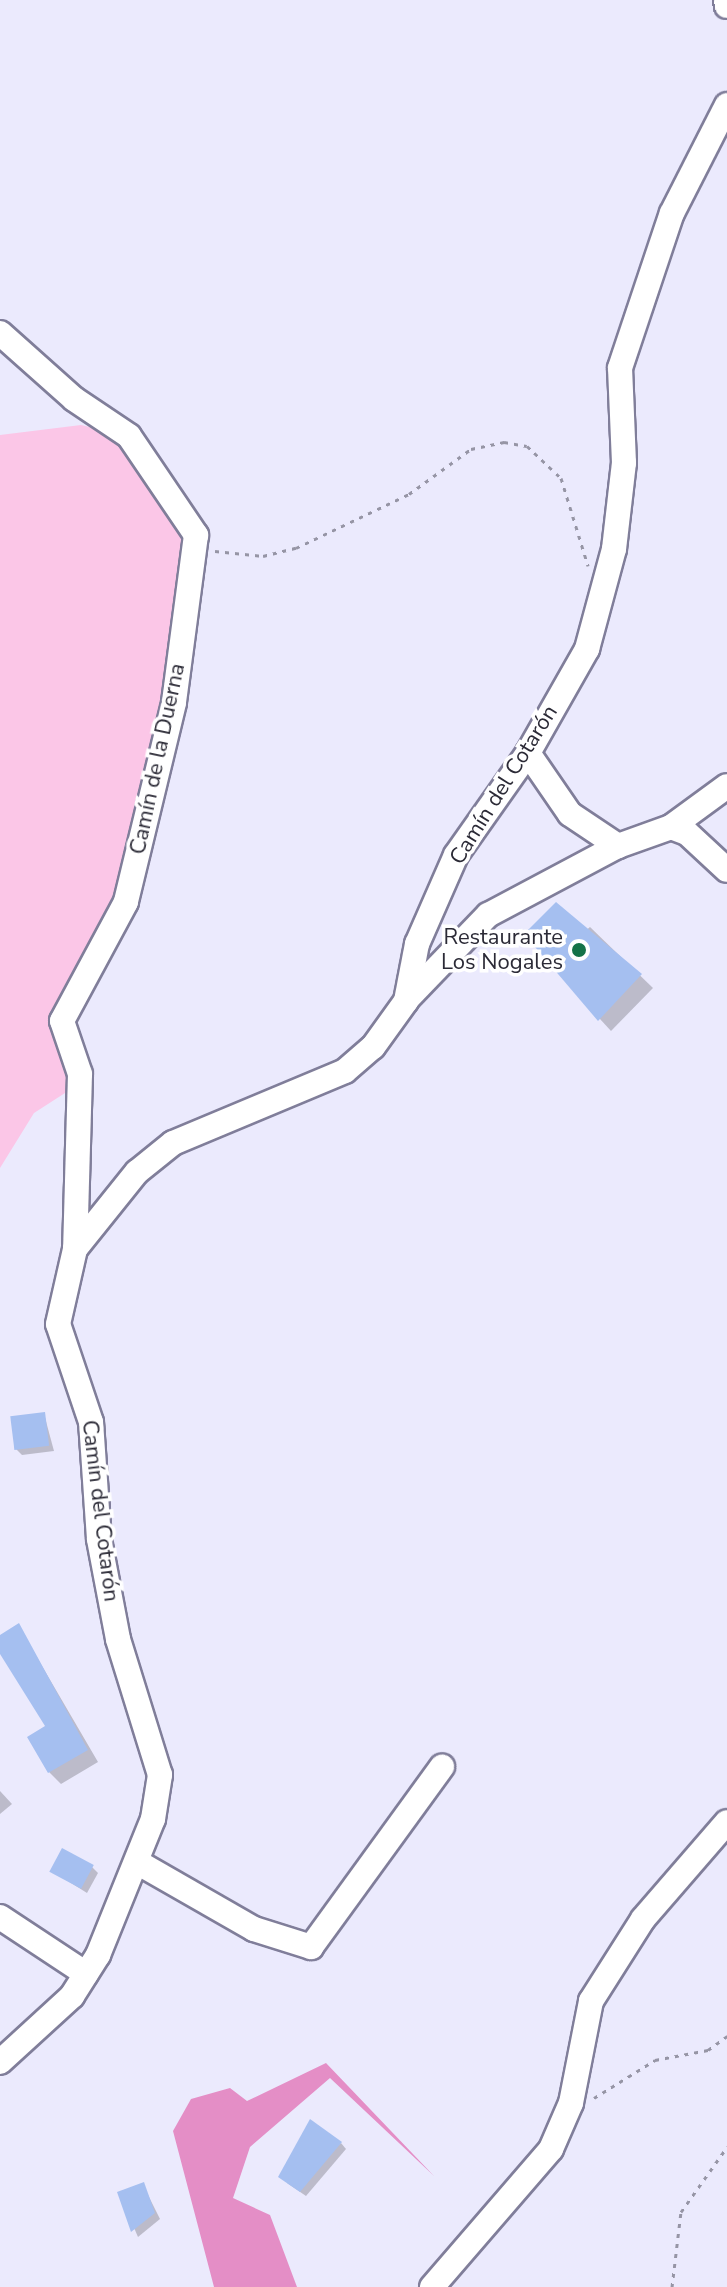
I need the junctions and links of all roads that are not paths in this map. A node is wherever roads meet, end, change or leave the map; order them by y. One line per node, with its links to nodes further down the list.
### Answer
1 (727, 105): 3 (street, Camín del Cotarón)
2 (0, 333): 9 (street, Camín de la Duerna)
3 (528, 753): 6 (street); 8 (street, Camín del Cotarón)
4 (727, 786): 5 (street)
5 (671, 827): 6 (street); 7 (street)
6 (618, 846): 8 (street)
7 (727, 870)
8 (406, 1001): 9 (street, Camín del Cotarón)
9 (75, 1249): 12 (street, Camín del Cotarón)
10 (442, 1767): 12 (street)
11 (727, 1822): 16 (street)
12 (137, 1862): 14 (street, Camín del Cotarón)
13 (0, 1917): 14 (street)
14 (86, 1974): 15 (street, Camín del Cotarón)
15 (0, 2062)
16 (432, 2287)

